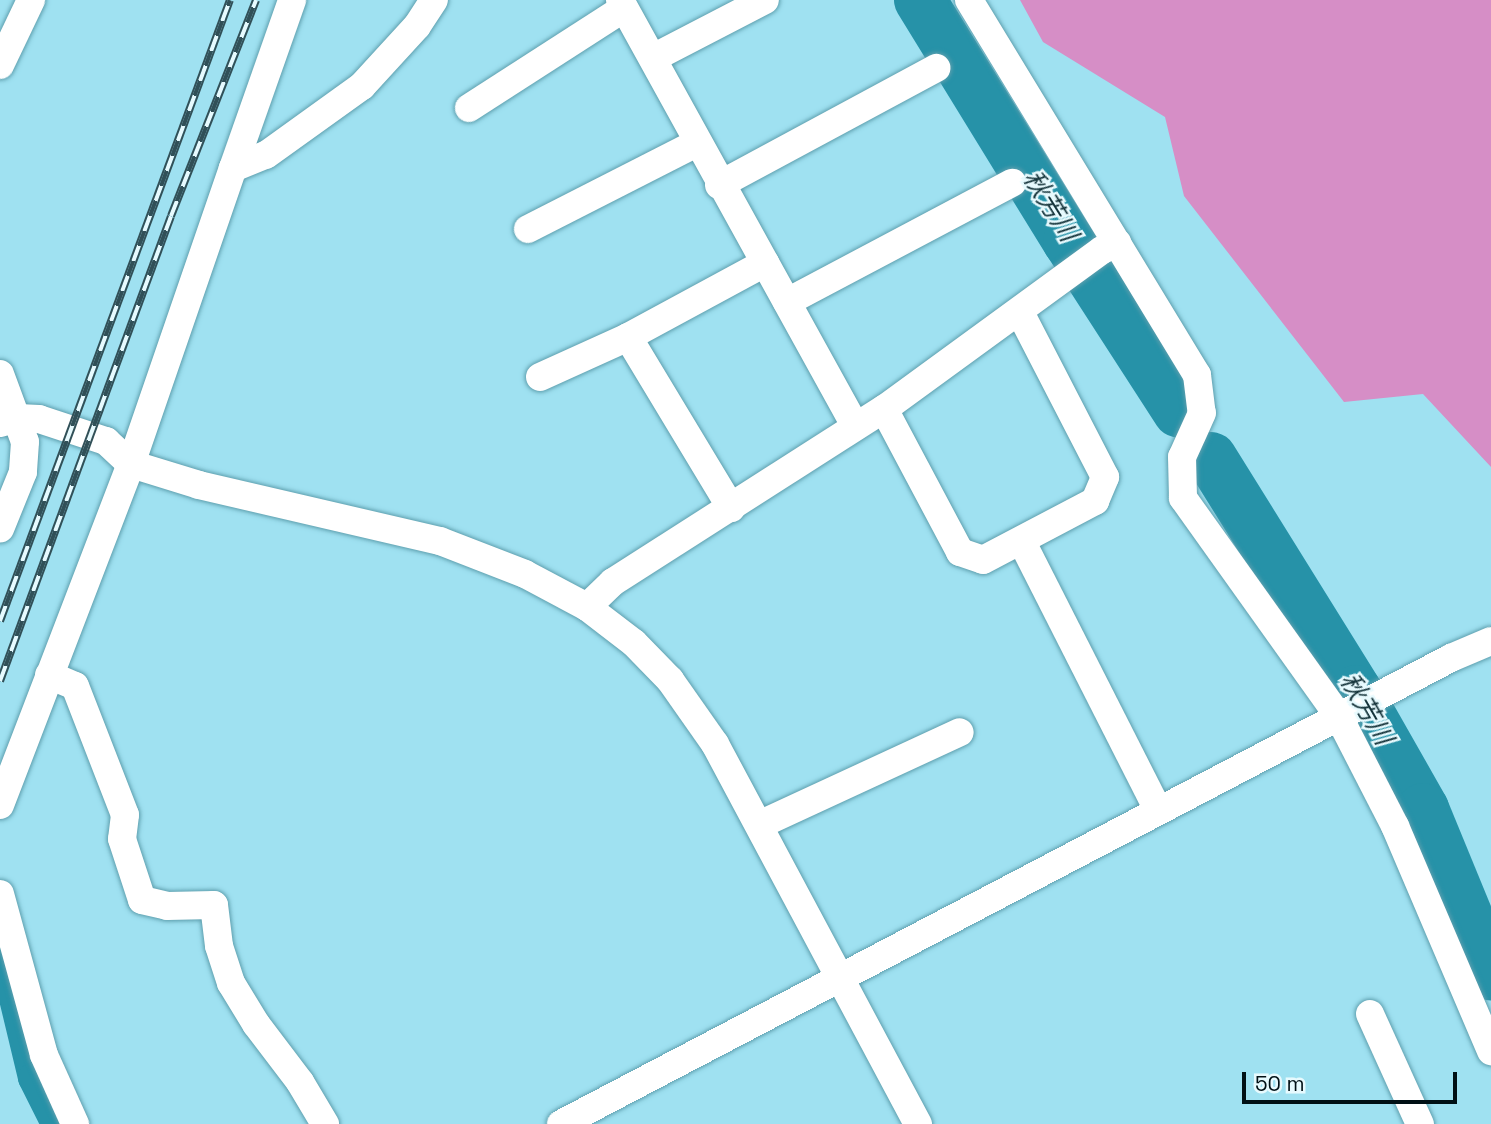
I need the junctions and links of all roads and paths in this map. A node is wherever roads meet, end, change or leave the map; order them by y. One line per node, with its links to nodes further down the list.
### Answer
1 (32, 0): 8 (street)
2 (292, 0): 12 (street)
3 (434, 0): 12 (street)
4 (765, 0): 7 (street)
5 (970, 0): 16 (street)
6 (622, 4): 7 (street); 10 (street)
7 (653, 58): 11 (street)
8 (0, 65)
9 (936, 68): 14 (street)
10 (469, 108)
11 (697, 143): 14 (street); 15 (street)
12 (233, 168): 26 (street)
13 (1012, 183): 18 (street)
14 (719, 186): 17 (street)
15 (528, 229)
16 (1109, 247): 19 (street); 33 (street)
17 (765, 263): 18 (street); 20 (street)
18 (787, 302): 25 (street)
19 (1020, 312): 23 (street); 29 (street)
20 (628, 337): 22 (street); 27 (street)
21 (0, 374): 24 (street)
22 (540, 377)
23 (884, 409): 25 (street); 29 (street)
24 (9, 421): 26 (street); 28 (street)
25 (855, 426): 27 (street)
26 (131, 464): 30 (street); 32 (street)
27 (731, 508): 30 (street)
28 (0, 529)
29 (1022, 542): 36 (street)
30 (587, 607): 37 (street)
31 (1491, 641): 33 (street)
32 (49, 675): 35 (street); 43 (street)
33 (1355, 709): 36 (street); 41 (street)
34 (960, 732): 37 (street)
35 (0, 805)
36 (1158, 810): 39 (street)
37 (759, 825): 39 (street)
38 (0, 894): 42 (street)
39 (839, 976): 44 (street); 45 (street)
40 (1370, 1014): 46 (street)
41 (1491, 1051)
42 (75, 1124)
43 (325, 1124)
44 (561, 1124)
45 (918, 1124)
46 (1420, 1124)

